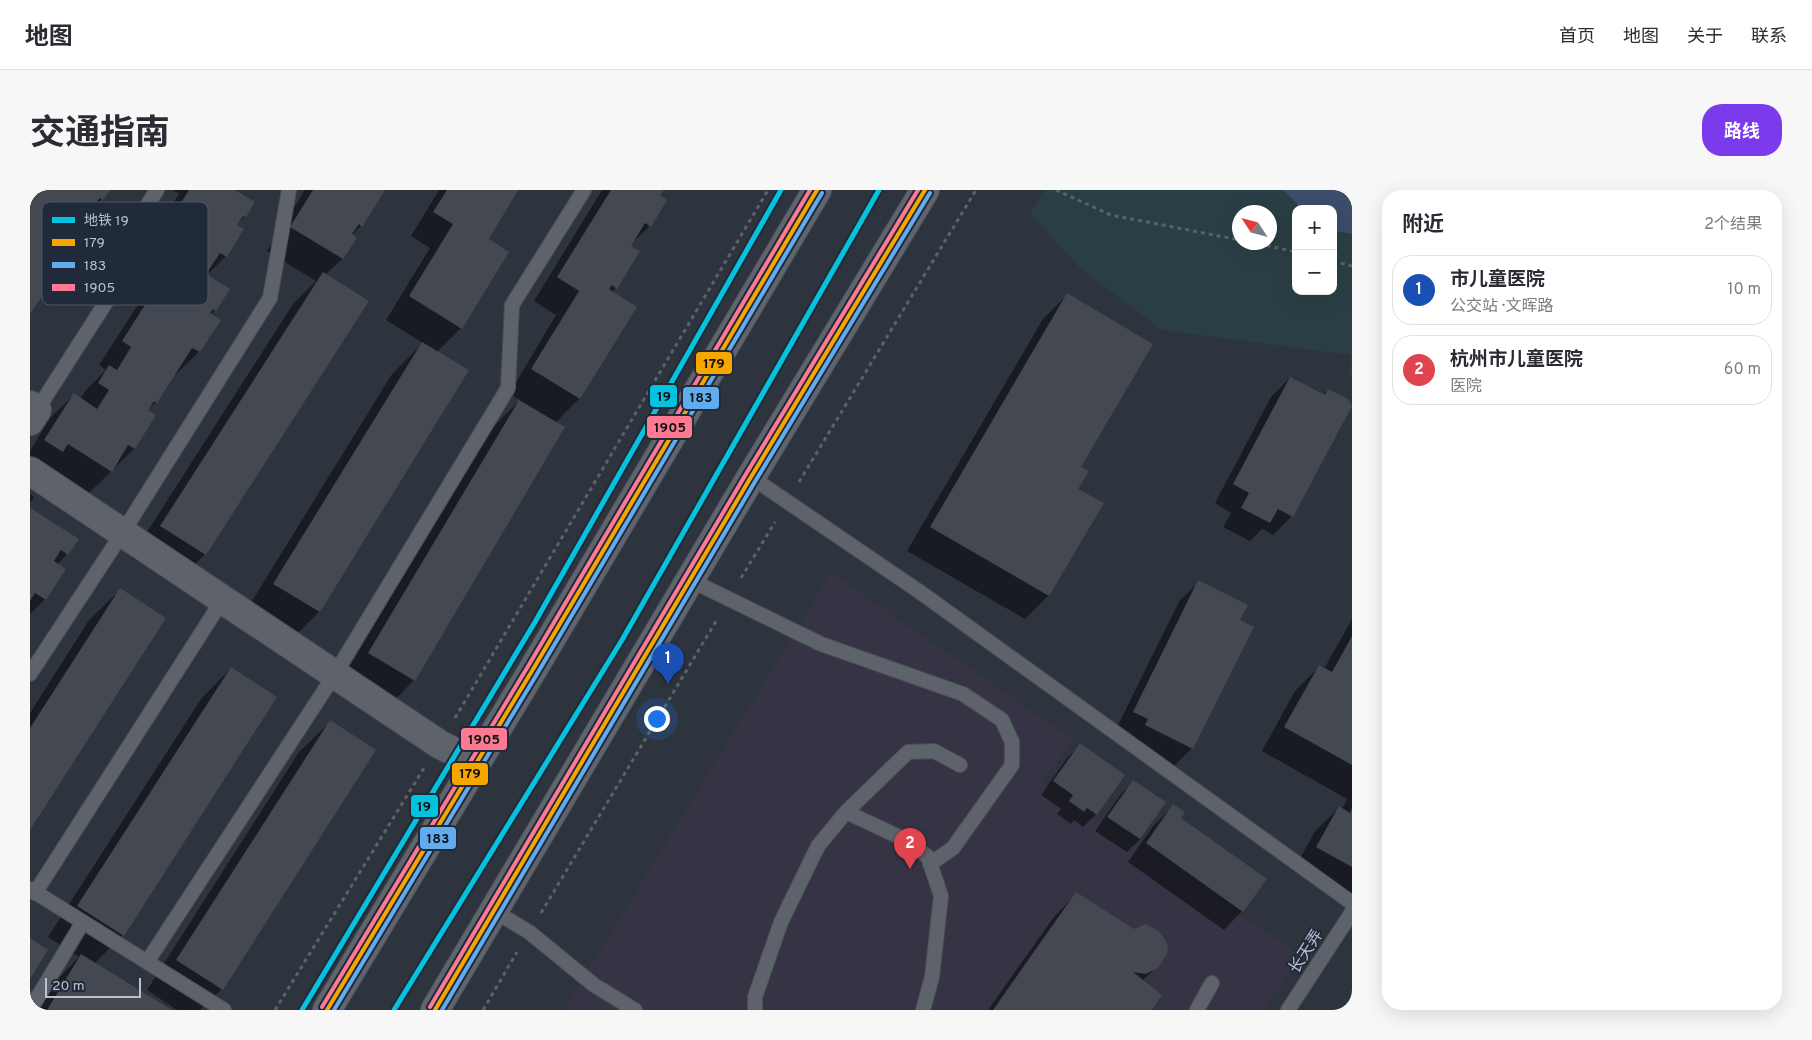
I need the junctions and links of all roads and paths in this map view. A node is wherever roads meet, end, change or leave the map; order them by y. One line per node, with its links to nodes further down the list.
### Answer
1 (157, 190): 8 (lane)
2 (289, 190): 18 (lane)
3 (584, 190): 22 (lane)
4 (768, 190): 23 (path)
5 (817, 190): 24 (main road)
6 (925, 190): 17 (main road)
7 (1056, 190): 9 (path)
8 (149, 202)
9 (1232, 238)
10 (1277, 248): 11 (path)
11 (1292, 251)
12 (1337, 262): 13 (path)
13 (1352, 266)
14 (104, 305): 15 (lane)
15 (32, 412)
16 (30, 470): 18 (street)
17 (751, 477): 19 (main road); 29 (lane)
18 (123, 532): 20 (street); 21 (lane)
19 (690, 580): 27 (lane); 30 (main road)
20 (223, 599): 22 (street); 28 (lane)
21 (30, 674)
22 (336, 674): 23 (street); 33 (lane)
23 (439, 744): 24 (street); 37 (path)
24 (476, 763): 38 (main road)
25 (960, 765): 26 (lane)
26 (846, 812): 27 (lane); 41 (lane)
27 (930, 864): 42 (lane)
28 (33, 891): 32 (lane)
29 (1352, 903)
30 (494, 911): 39 (main road); 40 (lane)
31 (1352, 912): 44 (lane, 长天弄)
32 (83, 922): 33 (lane); 35 (lane)
33 (147, 962): 36 (lane)
34 (1212, 983): 43 (lane)
35 (30, 1010)
36 (224, 1010)
37 (275, 1010)
38 (327, 1010)
39 (436, 1010)
40 (635, 1010)
41 (755, 1010)
42 (923, 1010)
43 (1196, 1010)
44 (1288, 1010)

